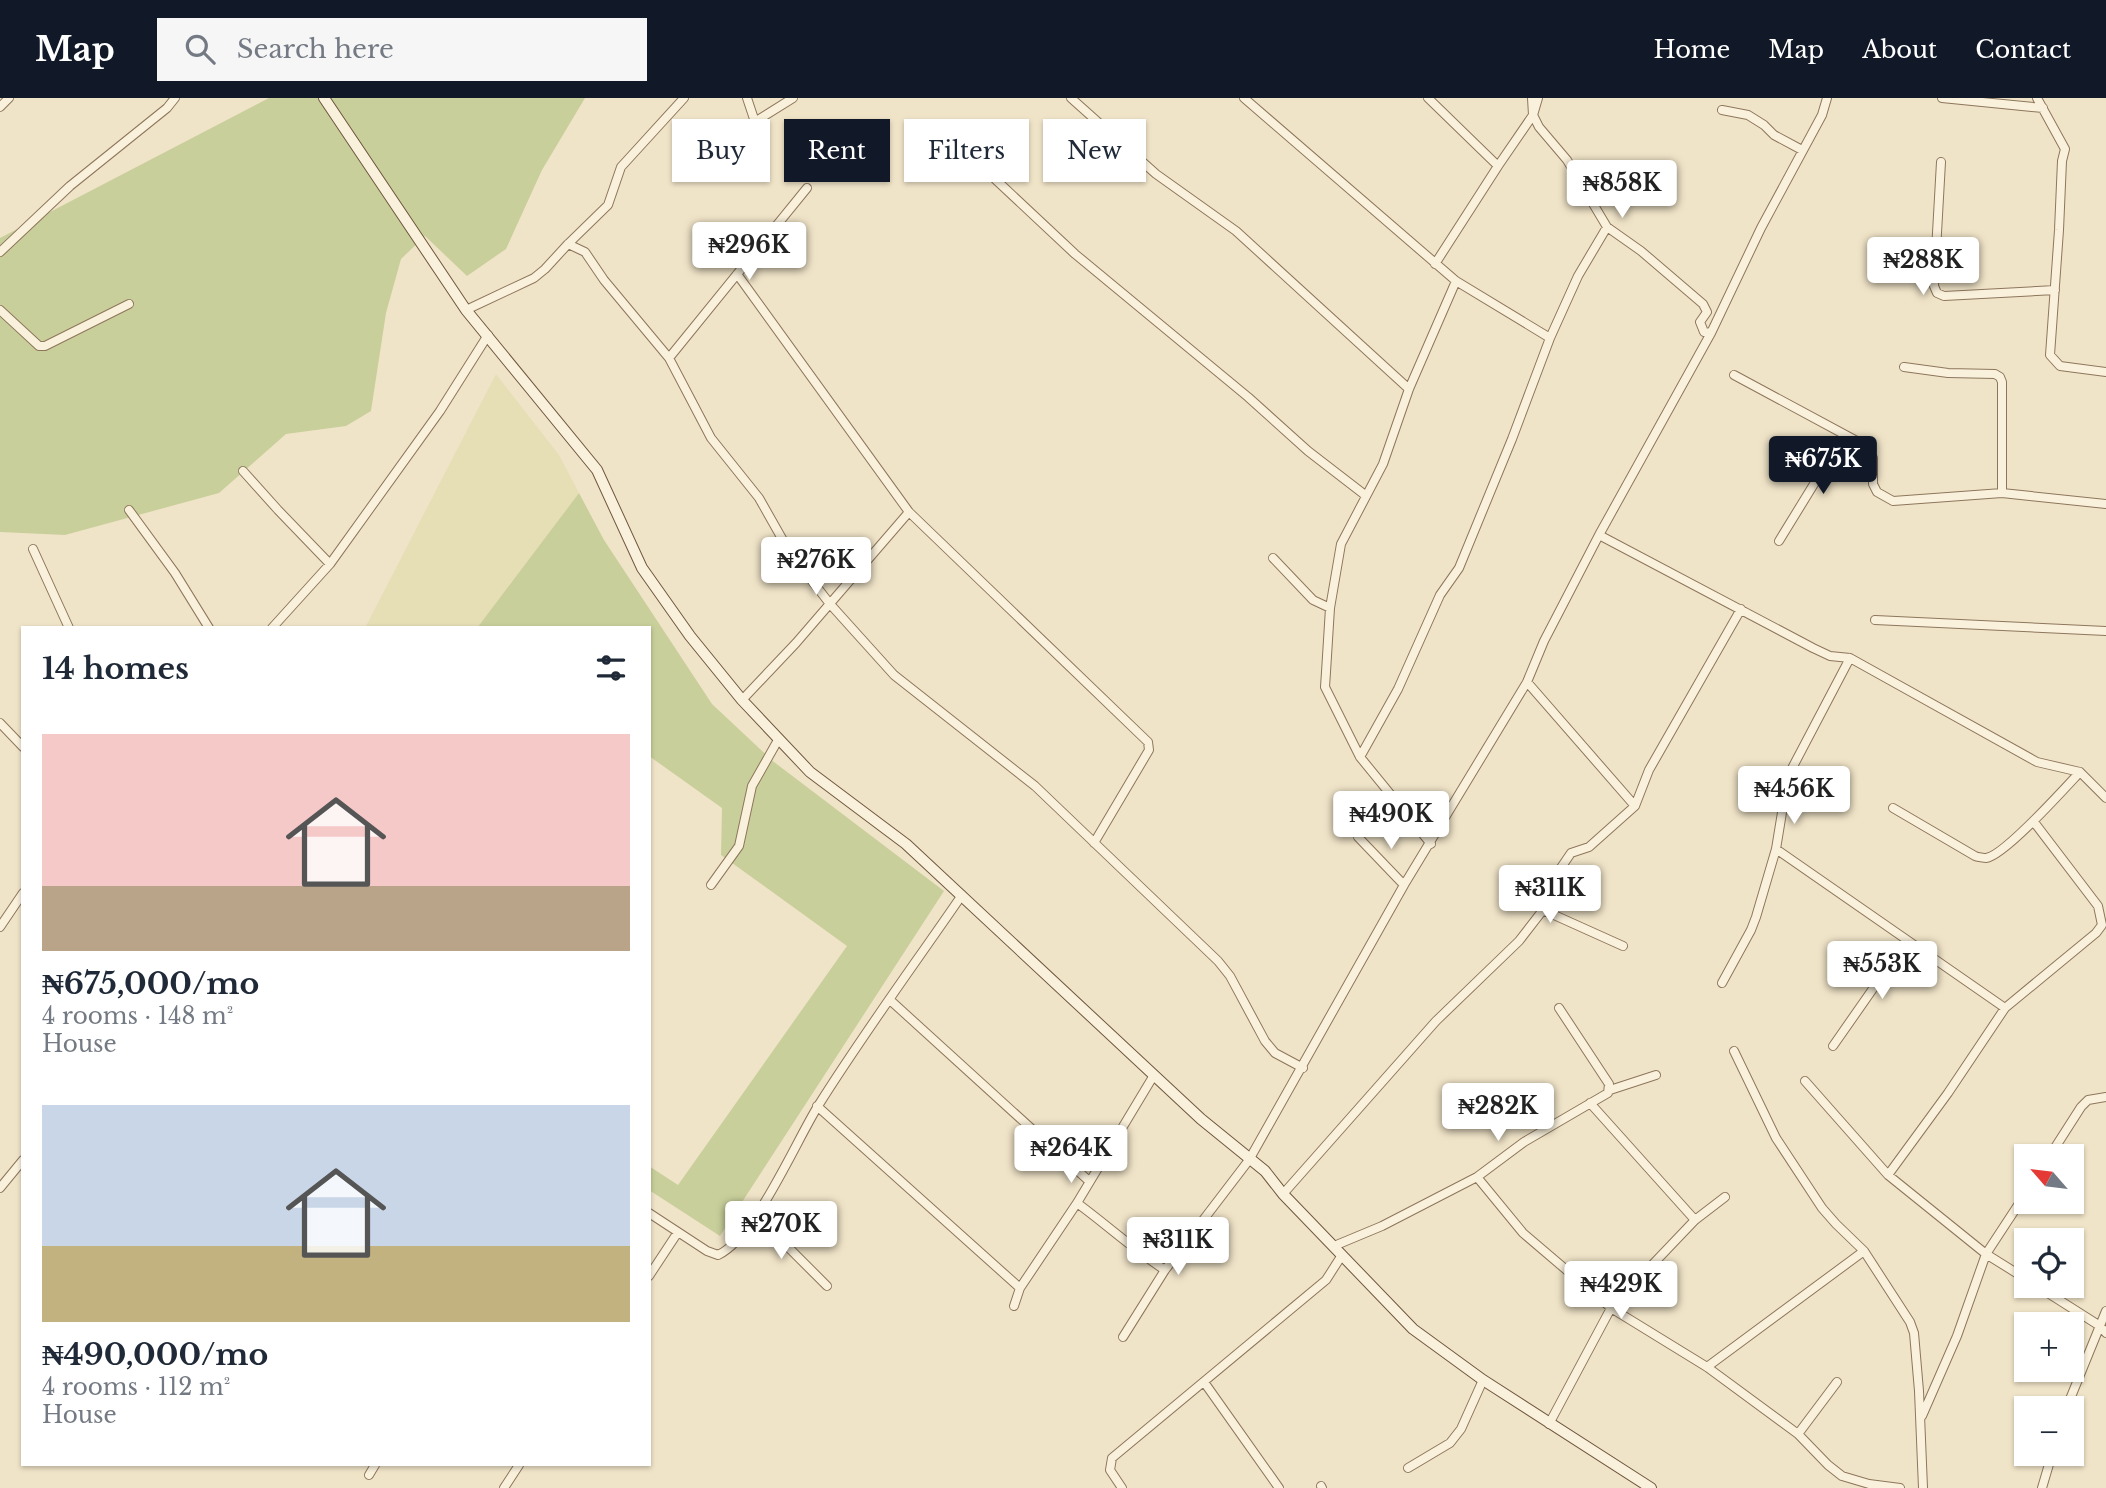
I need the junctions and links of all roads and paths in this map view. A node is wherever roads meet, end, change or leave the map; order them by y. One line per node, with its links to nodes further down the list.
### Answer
1 (9, 98): 15 (street)
2 (175, 98): 28 (street)
3 (324, 98): 35 (street)
4 (684, 98): 27 (street)
5 (747, 98): 19 (street)
6 (793, 98): 20 (street)
7 (1071, 98): 43 (street)
8 (1244, 98): 29 (street)
9 (1428, 98): 23 (street)
10 (1532, 98): 18 (street)
11 (1538, 98): 18 (street)
12 (1827, 98): 21 (street)
13 (1942, 98): 16 (street)
14 (2037, 98): 16 (street)
15 (0, 107)
16 (2043, 108): 32 (street)
17 (1722, 110): 21 (street)
18 (1533, 115): 23 (street); 26 (street)
19 (754, 119)
20 (760, 119)
21 (1802, 150): 36 (street)
22 (1941, 162): 32 (street)
23 (1498, 166): 29 (street)
24 (1000, 182): 47 (street)
25 (807, 188): 30 (street)
26 (1607, 227): 36 (street); 38 (street)
27 (568, 244): 35 (street); 39 (street)
28 (0, 252)
29 (1435, 264): 31 (street)
30 (737, 274): 39 (street); 50 (street)
31 (1456, 281): 38 (street); 43 (street)
32 (2055, 290): 41 (street)
33 (129, 304): 34 (street)
34 (0, 310)
35 (466, 310): 37 (street)
36 (1711, 333): 51 (street)
37 (488, 335): 55 (street); 66 (street)
38 (1550, 338): 70 (street)
39 (669, 358): 56 (street)
40 (1904, 367): 46 (street)
41 (2106, 372)
42 (1734, 375): 44 (street)
43 (1409, 389): 47 (street)
44 (1844, 435): 46 (street); 52 (street)
45 (243, 471): 55 (street)
46 (2002, 493): 48 (street)
47 (1365, 495): 57 (street)
48 (2106, 504)
49 (130, 510): 61 (street)
50 (909, 513): 56 (street); 77 (street)
51 (1599, 535): 58 (street); 65 (street)
52 (1779, 541)
53 (33, 549): 60 (street)
54 (1273, 558): 57 (street)
55 (330, 564): 62 (street)
56 (830, 604): 66 (street); 77 (street)
57 (1330, 608): 70 (street)
58 (1741, 609): 64 (street); 73 (street)
59 (1875, 620): 63 (street)
60 (68, 626)
61 (208, 626)
62 (274, 626)
63 (2106, 631)
64 (1850, 658): 71 (street); 79 (street)
65 (1527, 682): 73 (street); 78 (street)
66 (742, 700): 68 (street)
67 (0, 723): 69 (street)
68 (778, 740): 80 (street); 82 (street)
69 (21, 745)
70 (1360, 757): 78 (street)
71 (2080, 772): 72 (street); 75 (street)
72 (2106, 799)
73 (1635, 806): 84 (street)
74 (1893, 808): 75 (street)
75 (2034, 822): 90 (street)
76 (1358, 837): 81 (street)
77 (1094, 843): 94 (street)
78 (1431, 844): 81 (street)
79 (1776, 849): 86 (street); 88 (street)
80 (711, 885)
81 (1404, 885): 94 (street)
82 (962, 895): 89 (street); 96 (street)
83 (21, 896): 85 (street)
84 (1544, 910): 87 (street); 109 (street)
85 (0, 927)
86 (1907, 940): 90 (street); 92 (street)
87 (1622, 946)
88 (1722, 983)
89 (890, 1000): 101 (street); 107 (street)
90 (2005, 1008): 105 (street)
91 (1559, 1009): 98 (street)
92 (1833, 1046)
93 (1734, 1051): 118 (street)
94 (1303, 1068): 103 (street)
95 (1656, 1074): 98 (street)
96 (1154, 1075): 103 (street); 107 (street)
97 (1805, 1081): 105 (street)
98 (1610, 1090): 100 (street)
99 (2106, 1097): 102 (street)
100 (1590, 1103): 106 (street); 115 (street)
101 (817, 1106): 114 (street); 124 (street)
102 (2057, 1144)
103 (1249, 1160): 109 (street); 120 (street)
104 (21, 1162): 108 (street)
105 (1888, 1175): 119 (street)
106 (1477, 1177): 117 (street); 127 (street)
107 (1089, 1181): 111 (street)
108 (0, 1188)
109 (1283, 1194): 117 (street)
110 (1725, 1197): 115 (street)
111 (1077, 1203): 120 (street); 124 (street)
112 (2014, 1211): 119 (street)
113 (651, 1214): 116 (street)
114 (756, 1215): 116 (street); 123 (street)
115 (1695, 1220): 127 (street)
116 (678, 1232): 122 (street)
117 (1338, 1250): 132 (street); 133 (street)
118 (1864, 1251): 131 (street); 136 (street)
119 (1986, 1254): 121 (street); 136 (street)
120 (1165, 1270): 130 (street)
121 (2014, 1272)
122 (651, 1273)
123 (827, 1286)
124 (1020, 1288): 126 (street)
125 (2055, 1298): 129 (street)
126 (1014, 1306)
127 (1611, 1308): 131 (street); 137 (street)
128 (2106, 1311): 129 (street)
129 (2103, 1329): 135 (street)
130 (1123, 1337)
131 (1707, 1367): 138 (street)
132 (1483, 1380): 137 (street); 142 (street)
133 (1204, 1382): 145 (street); 146 (street)
134 (1837, 1382): 138 (street)
135 (2072, 1396)
136 (1921, 1419): 149 (street)
137 (1549, 1423): 147 (street)
138 (1798, 1434): 148 (street)
139 (374, 1466): 143 (street)
140 (518, 1466): 144 (street)
141 (2048, 1466): 150 (street)
142 (1408, 1468)
143 (369, 1475)
144 (504, 1488)
145 (1122, 1488)
146 (1279, 1488)
147 (1651, 1488)
148 (1900, 1488)
149 (1923, 1488)
150 (2042, 1488)

